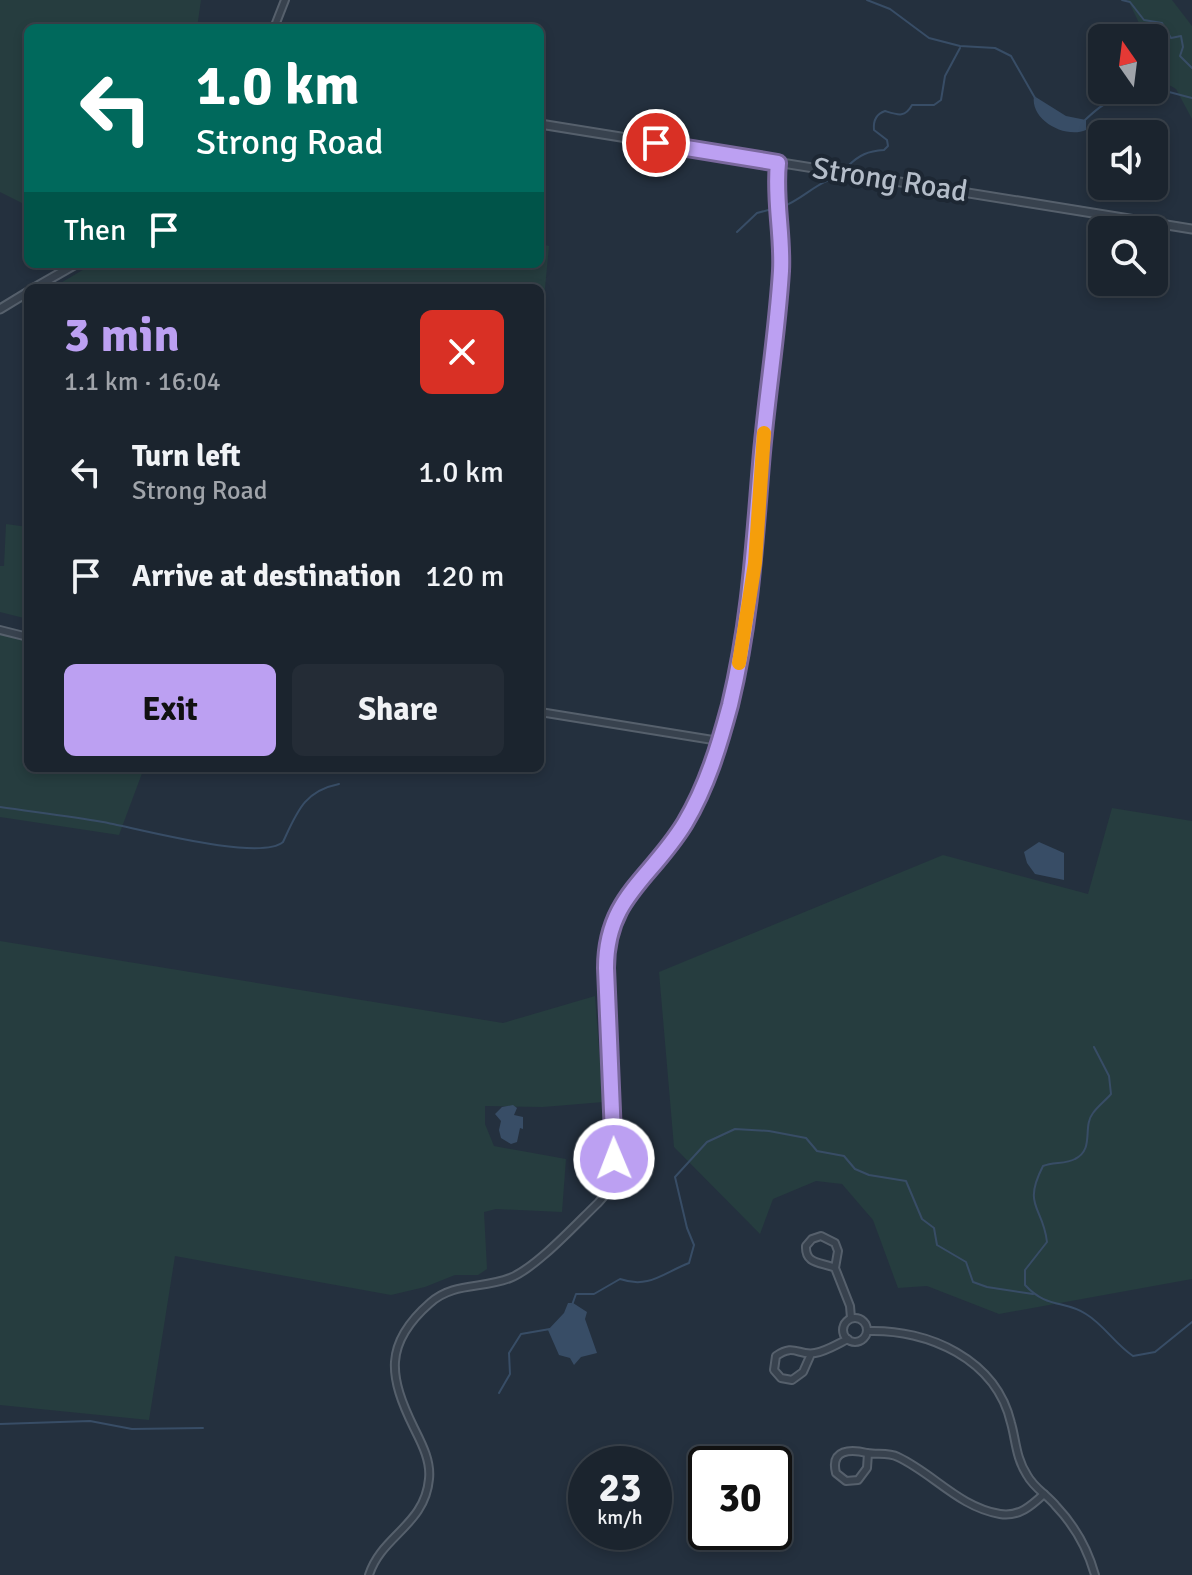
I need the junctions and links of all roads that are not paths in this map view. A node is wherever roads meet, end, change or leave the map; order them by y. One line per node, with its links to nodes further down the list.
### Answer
1 (285, 0): 2 (street)
2 (276, 24)
3 (544, 125): 4 (street, Strong Road)
4 (778, 163): 5 (street, Strong Road); 13 (street)
5 (1192, 229)
6 (69, 268): 7 (street)
7 (41, 284)
8 (24, 294): 9 (street)
9 (0, 309)
10 (0, 630): 11 (street)
11 (24, 636)
12 (544, 713): 13 (street)
13 (719, 741): 21 (street)
14 (835, 1268): 14 (street); 15 (street)
15 (851, 1318): 16 (street); 17 (street)
16 (868, 1331): 17 (street); 20 (street)
17 (848, 1339): 18 (street)
18 (811, 1354): 18 (street)
19 (868, 1453): 19 (street); 20 (street)
20 (1044, 1494): 22 (street)
21 (369, 1575)
22 (1095, 1575)

